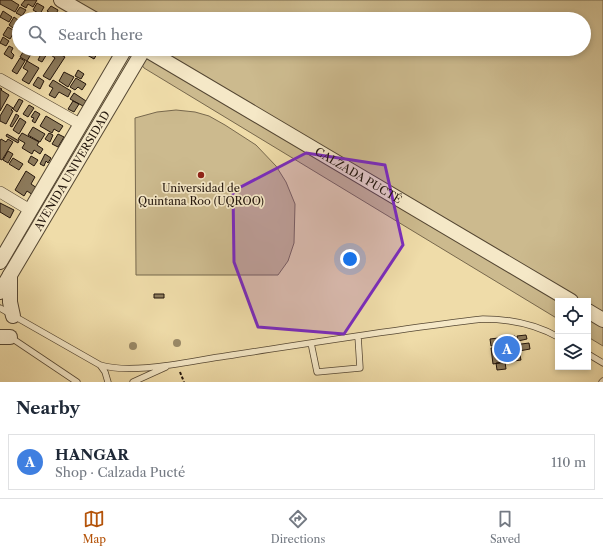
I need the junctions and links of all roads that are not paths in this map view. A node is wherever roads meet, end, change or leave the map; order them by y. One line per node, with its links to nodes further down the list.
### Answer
1 (61, 0): 2 (street)
2 (82, 12)
3 (121, 56): 7 (street, AVENIDA UNIVERSIDAD)
4 (141, 56): 11 (street, AVENIDA UNIVERSIDAD)
5 (157, 56): 13 (street, CALZADA PUCTÉ)
6 (0, 79): 7 (street)
7 (80, 124): 9 (street, AVENIDA UNIVERSIDAD)
8 (0, 192): 9 (street)
9 (30, 210): 10 (street, AVENIDA UNIVERSIDAD)
10 (0, 262)
11 (10, 275): 12 (street, AVENIDA UNIVERSIDAD); 16 (street)
12 (0, 292)
13 (566, 298)
14 (0, 308): 16 (lane)
15 (591, 313): 17 (street)
16 (13, 316): 25 (lane)
17 (603, 320)
18 (3, 335): 26 (lane)
19 (358, 336): 20 (lane); 21 (lane); 21 (lane)
20 (555, 336)
21 (311, 343): 23 (lane)
22 (591, 356): 24 (lane)
23 (177, 363): 25 (lane); 28 (lane)
24 (603, 363)
25 (100, 365): 27 (lane)
26 (77, 382)
27 (108, 382)
28 (133, 382)

